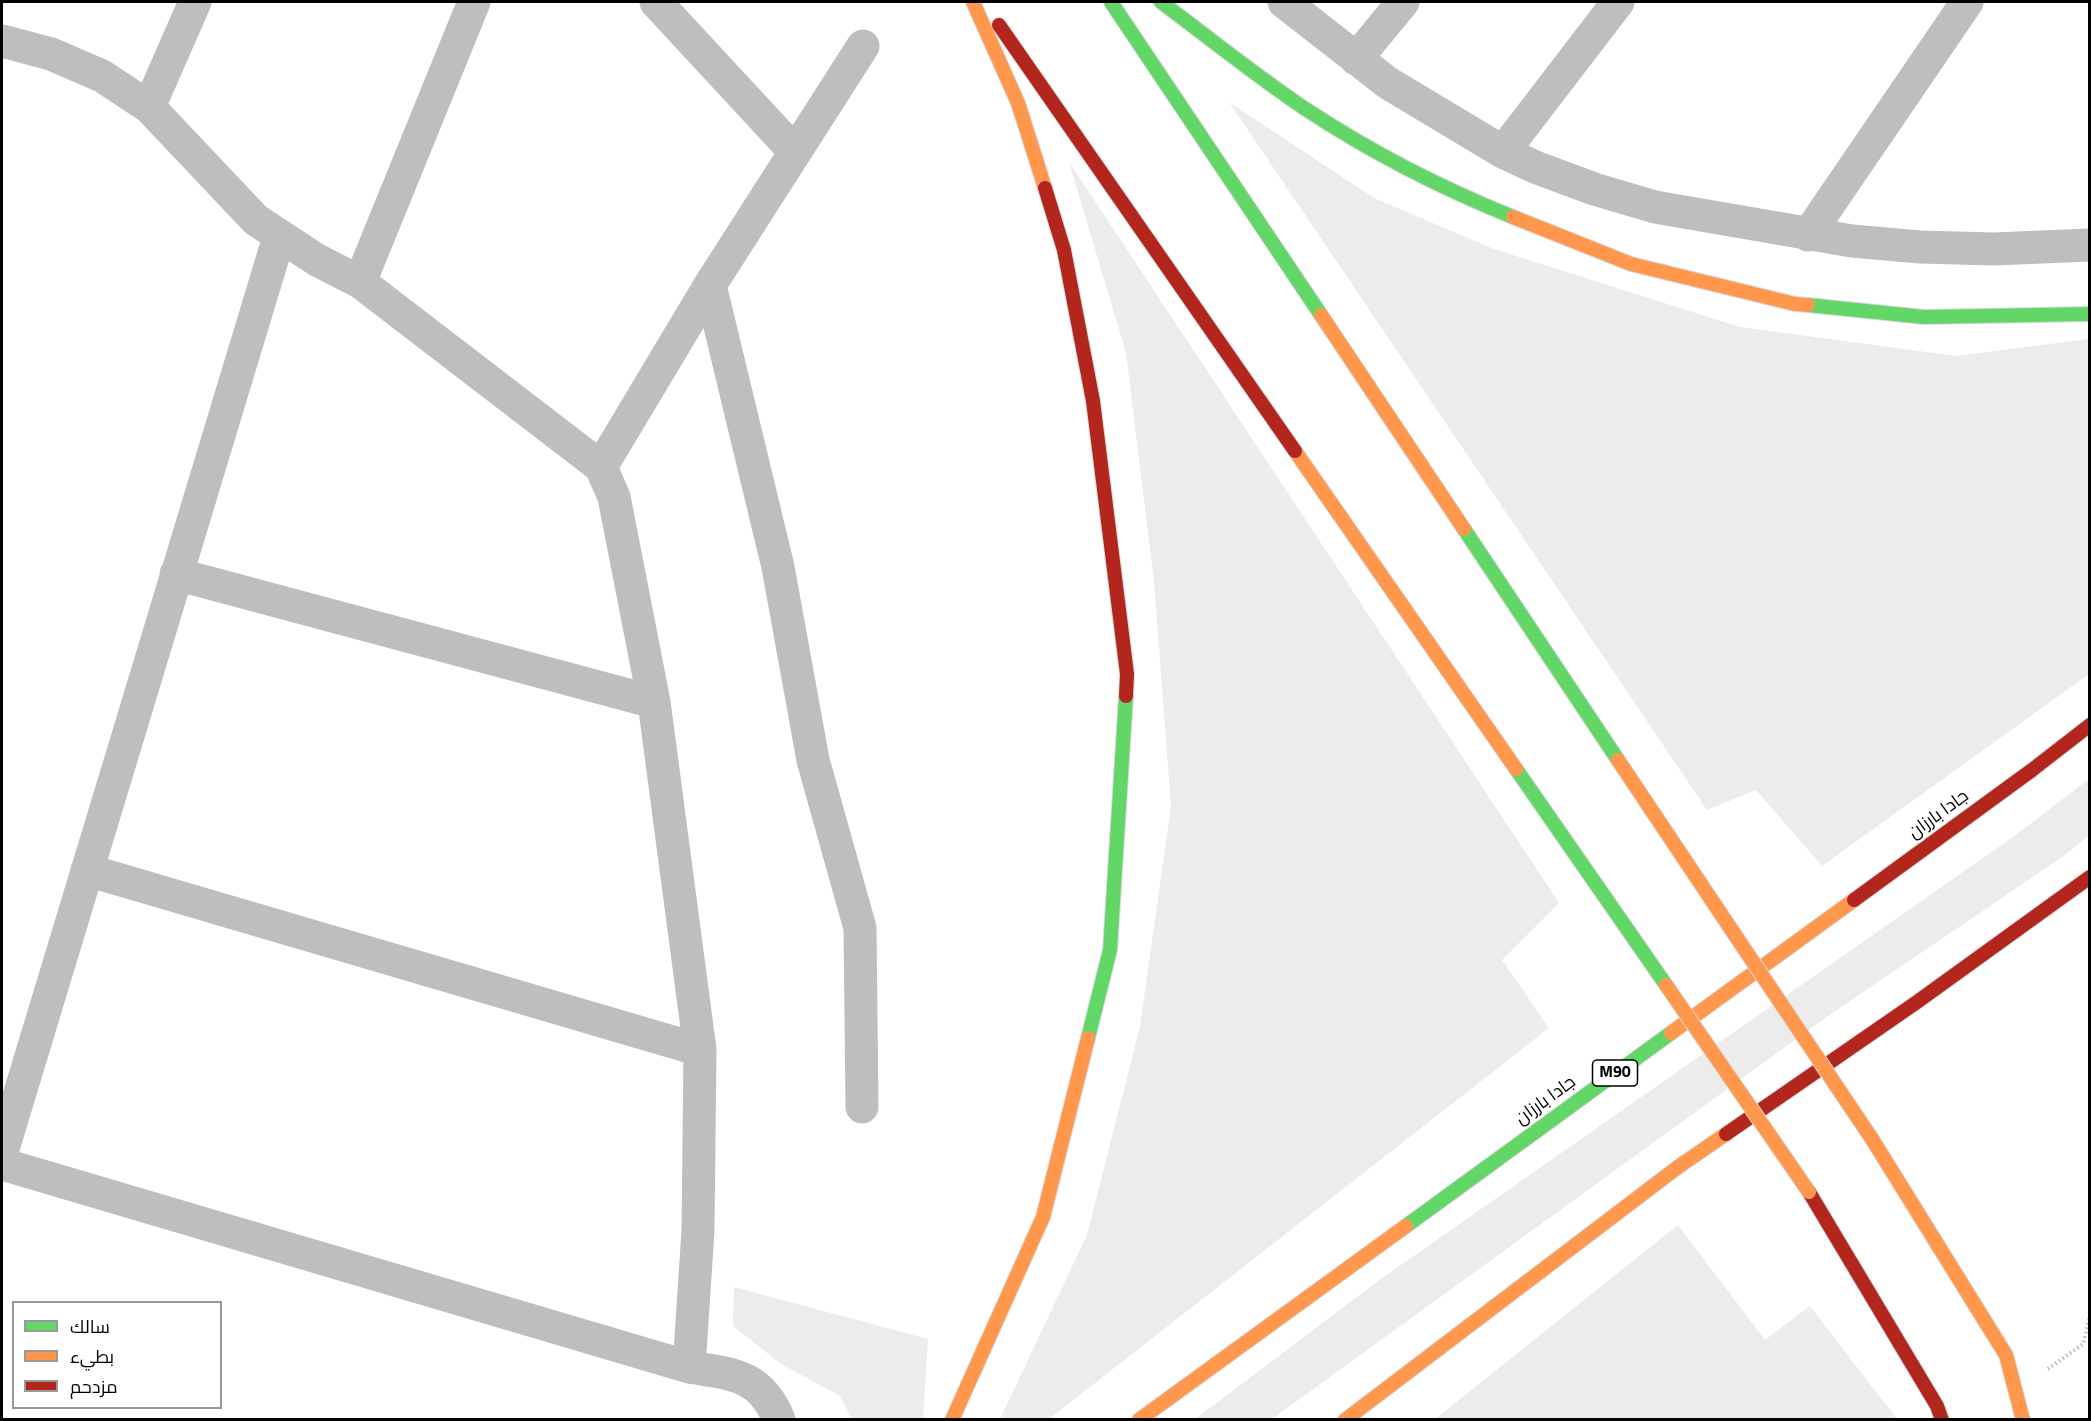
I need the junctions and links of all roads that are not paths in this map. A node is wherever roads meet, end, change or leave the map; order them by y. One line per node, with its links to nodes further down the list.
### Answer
1 (195, 2): 15 (street)
2 (474, 2): 21 (street)
3 (656, 2): 16 (street)
4 (973, 2): 36 (highway)
5 (983, 2): 39 (highway, bridge)
6 (1111, 2): 40 (highway, bridge)
7 (1161, 2): 23 (highway)
8 (1284, 2): 14 (street)
9 (1403, 2): 14 (street)
10 (1618, 2): 17 (street)
11 (1967, 2): 18 (street)
12 (2, 41): 15 (street)
13 (863, 46): 16 (street)
14 (1356, 59): 17 (street)
15 (149, 107): 19 (street)
16 (795, 152): 22 (street)
17 (1503, 152): 18 (street)
18 (1808, 235): 20 (street)
19 (279, 237): 21 (street); 25 (street)
20 (2090, 245)
21 (360, 282): 24 (street)
22 (710, 285): 24 (street); 31 (street)
23 (2090, 314)
24 (601, 467): 26 (street)
25 (176, 574): 26 (street); 28 (street)
26 (654, 702): 30 (street)
27 (2090, 725): 37 (highway, جادا بارزان / M90)
28 (87, 870): 30 (street); 32 (street)
29 (2090, 877): 38 (highway)
30 (700, 1050): 34 (street)
31 (862, 1107)
32 (2, 1152)
33 (2, 1164): 34 (street)
34 (689, 1366): 35 (street)
35 (779, 1419)
36 (952, 1419)
37 (1139, 1419)
38 (1345, 1419)
39 (1942, 1419)
40 (2023, 1419)

